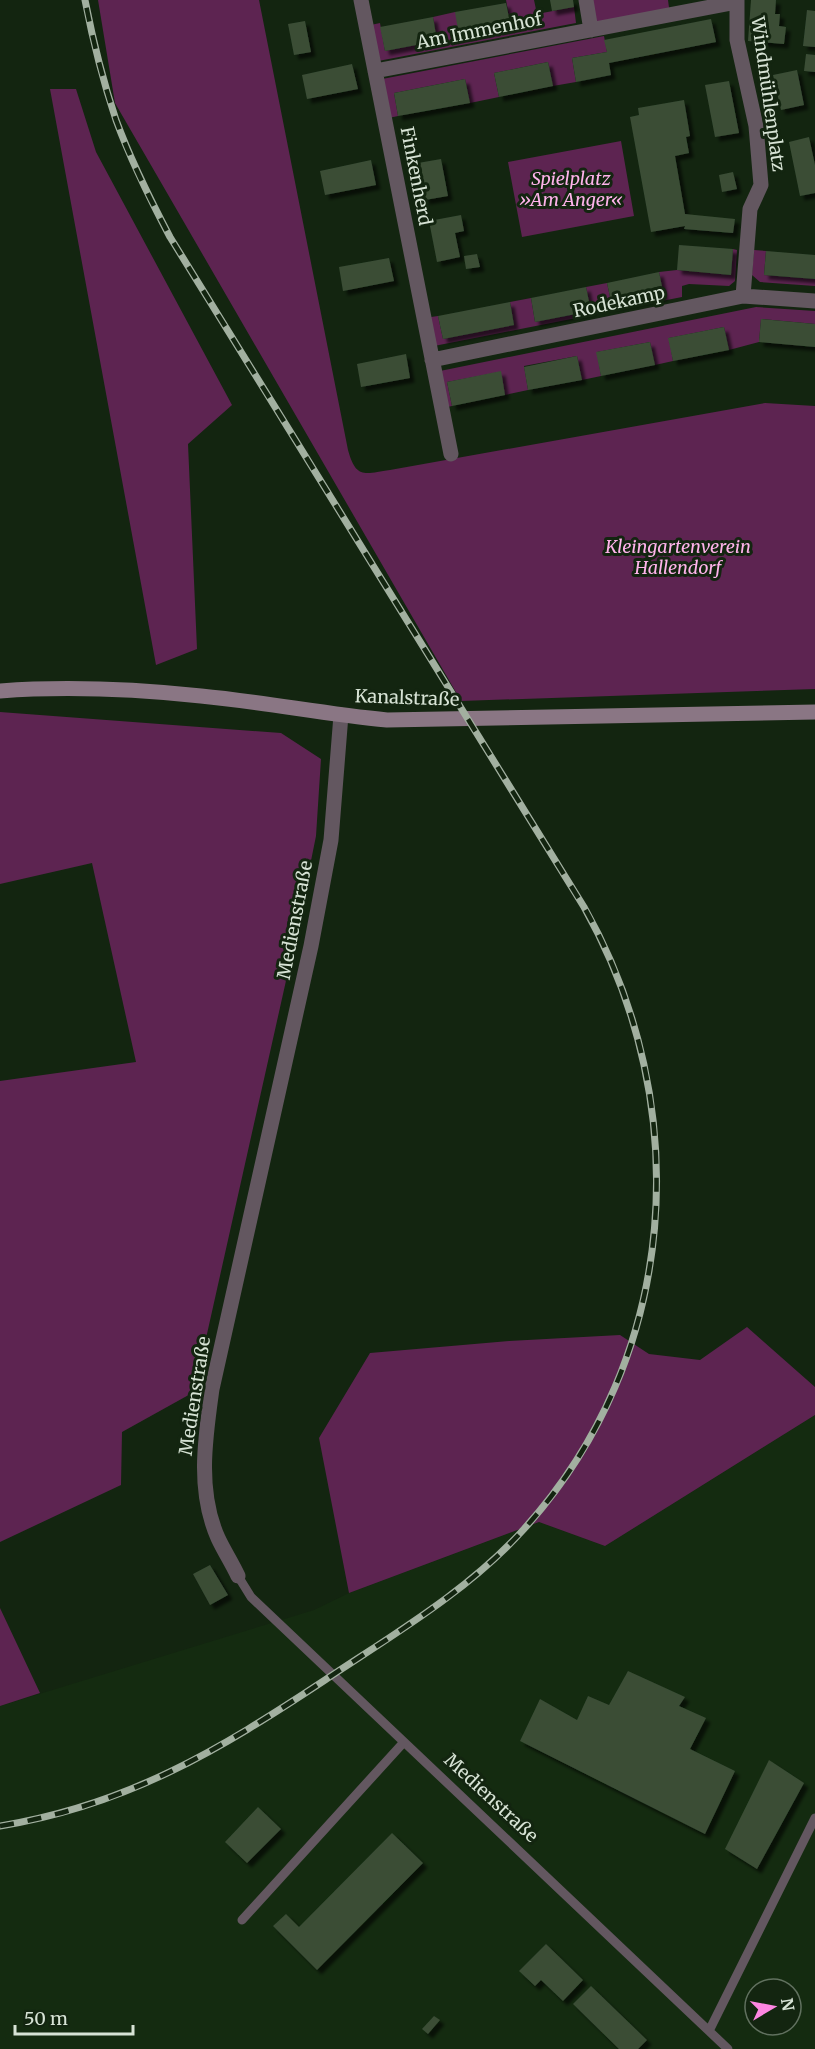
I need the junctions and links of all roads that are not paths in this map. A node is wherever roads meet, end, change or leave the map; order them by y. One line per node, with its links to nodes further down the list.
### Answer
1 (361, 0): 5 (street, Finkenherd)
2 (586, 0): 4 (street)
3 (737, 1): 4 (street, Am Immenhof); 6 (street, Windmühlenplatz)
4 (591, 30): 5 (street, Am Immenhof)
5 (375, 71): 8 (street, Finkenherd)
6 (743, 296): 7 (street, Rodekamp); 8 (street, Rodekamp)
7 (815, 301)
8 (432, 360): 9 (street, Finkenherd)
9 (452, 454)
10 (0, 691): 12 (street, Kanalstraße)
11 (815, 712): 12 (street, Kanalstraße)
12 (341, 715): 13 (street, Medienstraße)
13 (238, 1576): 14 (lane, Medienstraße)
14 (404, 1743): 16 (lane); 17 (lane, Medienstraße)
15 (815, 1818): 17 (lane)
16 (242, 1920)
17 (709, 2031): 18 (lane, Medienstraße)
18 (728, 2049)

